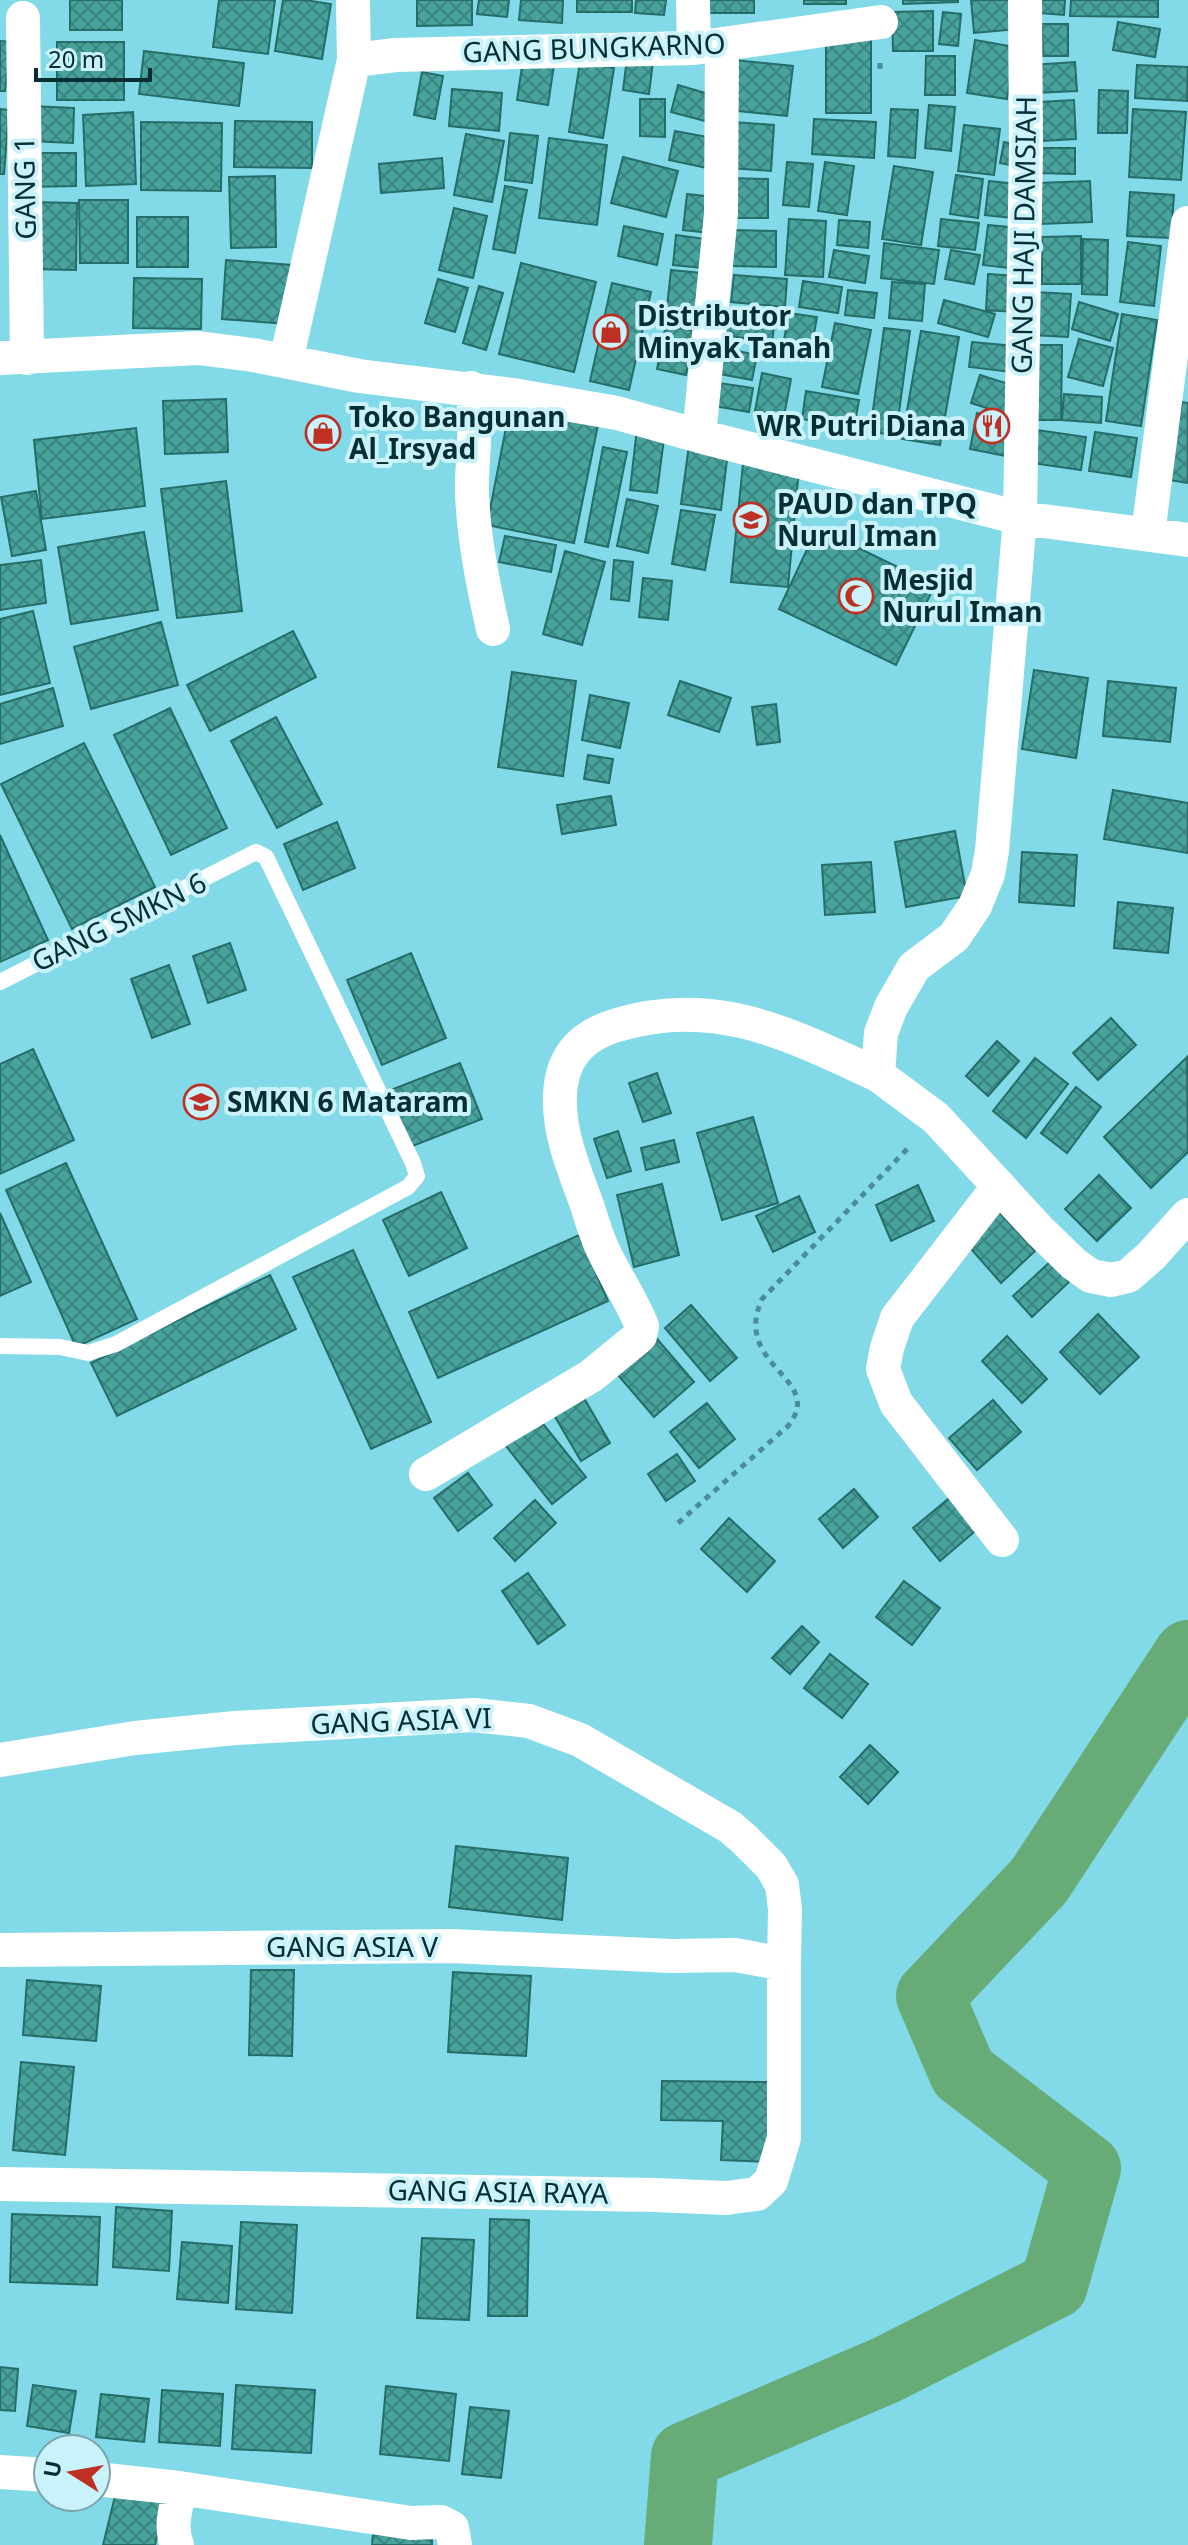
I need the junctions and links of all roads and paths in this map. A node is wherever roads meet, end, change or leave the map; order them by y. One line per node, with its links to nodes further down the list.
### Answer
1 (353, 0): 7 (street)
2 (693, 0): 6 (street)
3 (1025, 0): 13 (street, GANG HAJI DAMSIAH)
4 (23, 18): 9 (street, GANG 1)
5 (881, 22): 6 (street, GANG BUNGKARNO)
6 (708, 46): 7 (street, GANG BUNGKARNO); 12 (street)
7 (354, 60): 10 (street)
8 (1188, 223): 14 (street)
9 (14, 358): 10 (street)
10 (286, 361): 11 (street)
11 (471, 388): 12 (street); 16 (street)
12 (699, 436): 13 (street)
13 (1020, 518): 14 (street); 18 (street, GANG HAJI DAMSIAH)
14 (1148, 534): 15 (street)
15 (1188, 540)
16 (493, 629)
17 (0, 982): 22 (lane, GANG SMKN 6)
18 (878, 1075): 19 (street); 23 (street)
19 (936, 1118): 20 (street); 24 (path)
20 (999, 1186): 21 (street); 25 (street)
21 (1188, 1215)
22 (0, 1346)
23 (426, 1474)
24 (678, 1523)
25 (1002, 1540)
26 (0, 1760): 28 (street, GANG ASIA VI)
27 (0, 1950): 28 (street, GANG ASIA V)
28 (784, 1964): 29 (street, GANG ASIA RAYA)
29 (0, 2184)
30 (0, 2472): 31 (street)
31 (32, 2474)
32 (112, 2481): 33 (street)
33 (179, 2488): 34 (street); 35 (street)
34 (177, 2545)
35 (455, 2545)

